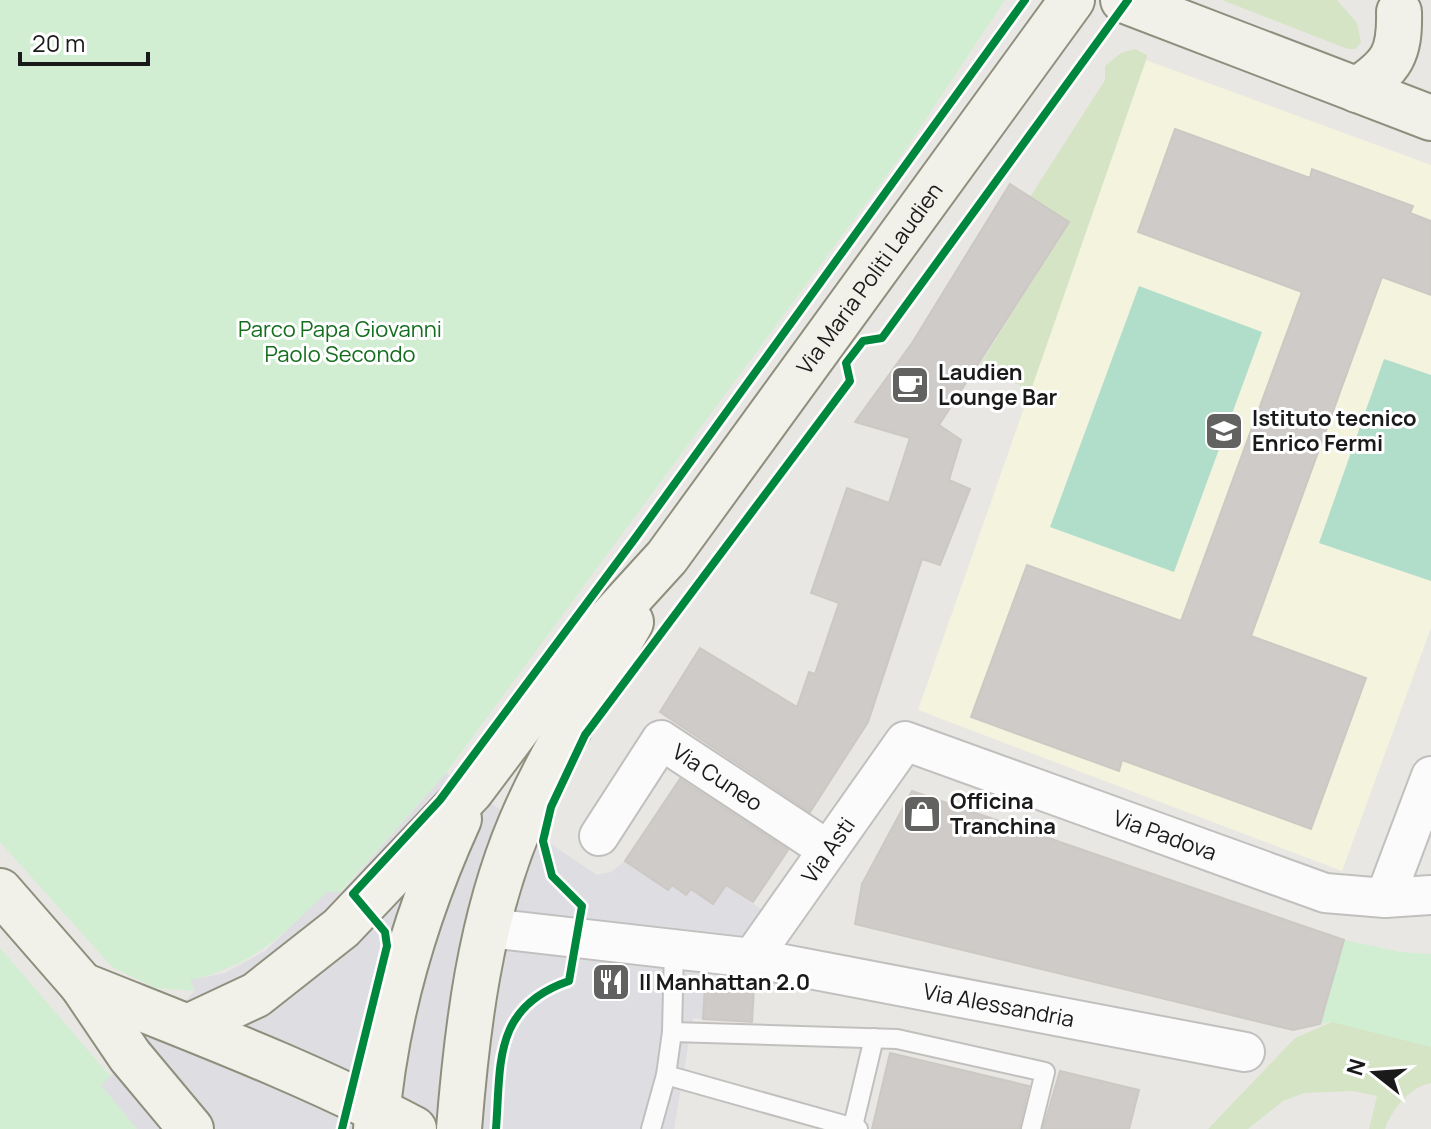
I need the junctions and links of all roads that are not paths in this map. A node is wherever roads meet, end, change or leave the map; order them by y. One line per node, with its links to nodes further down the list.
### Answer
1 (1072, 0): 6 (street, Via Maria Politi Laudien)
2 (1123, 0): 4 (street)
3 (1404, 16): 4 (street)
4 (1357, 90): 5 (street)
5 (1431, 118)
6 (667, 557): 9 (street); 15 (street)
7 (905, 741): 11 (street, Via Asti); 14 (street, Via Padova)
8 (1429, 790): 14 (street)
9 (471, 791): 19 (street); 24 (street)
10 (599, 836): 11 (street, Via Cuneo)
11 (828, 850): 17 (street, Via Asti)
12 (0, 891): 18 (street)
13 (1431, 895): 14 (street, Via Padova)
14 (1385, 898)
15 (489, 928): 16 (street, Via Alessandria); 27 (street)
16 (674, 949): 17 (street, Via Alessandria); 20 (lane)
17 (752, 958): 22 (street, Via Alessandria)
18 (82, 985): 19 (street); 26 (street)
19 (190, 1026): 24 (street)
20 (672, 1032): 21 (lane); 23 (lane)
21 (874, 1038): 25 (lane); 29 (lane)
22 (1245, 1052)
23 (666, 1075): 25 (lane); 28 (lane)
24 (389, 1122)
25 (856, 1127)
26 (191, 1129)
27 (459, 1129)
28 (651, 1129)
29 (1031, 1129)

